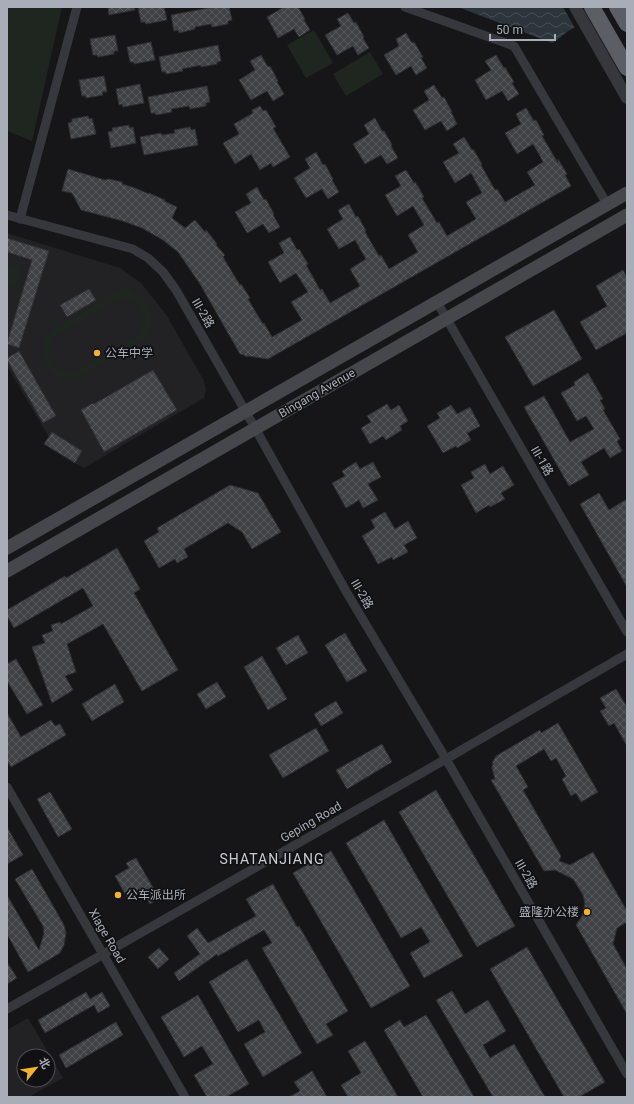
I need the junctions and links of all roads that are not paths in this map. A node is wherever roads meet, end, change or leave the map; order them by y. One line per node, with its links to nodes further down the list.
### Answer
1 (77, 7): 13 (street)
2 (405, 7): 10 (street)
3 (575, 7): 7 (street)
4 (592, 7): 7 (highway)
5 (617, 7): 6 (highway)
6 (627, 24)
7 (620, 72): 8 (street)
8 (627, 98)
9 (627, 193): 10 (main road, Bingang Avenue)
10 (607, 204): 14 (main road, Bingang Avenue)
11 (7, 215): 13 (street, III-2路)
12 (627, 215): 15 (main road, Bingang Avenue)
13 (20, 219): 16 (street, III-2路)
14 (437, 302): 15 (street, III-1路); 16 (main road, Bingang Avenue)
15 (446, 319): 17 (main road, Bingang Avenue); 20 (street, III-1路)
16 (246, 412): 17 (street, III-2路); 18 (main road, Bingang Avenue)
17 (255, 428): 19 (main road, Bingang Avenue); 22 (street, III-2路)
18 (7, 548)
19 (7, 571)
20 (627, 632)
21 (627, 654): 22 (street, Geping Road)
22 (446, 759): 24 (street, Geping Road); 26 (street, III-2路)
23 (7, 787): 24 (street, Xiage Road)
24 (103, 954): 25 (street, Geping Road); 27 (street, Xiage Road)
25 (7, 1009)
26 (627, 1074)
27 (186, 1097)

